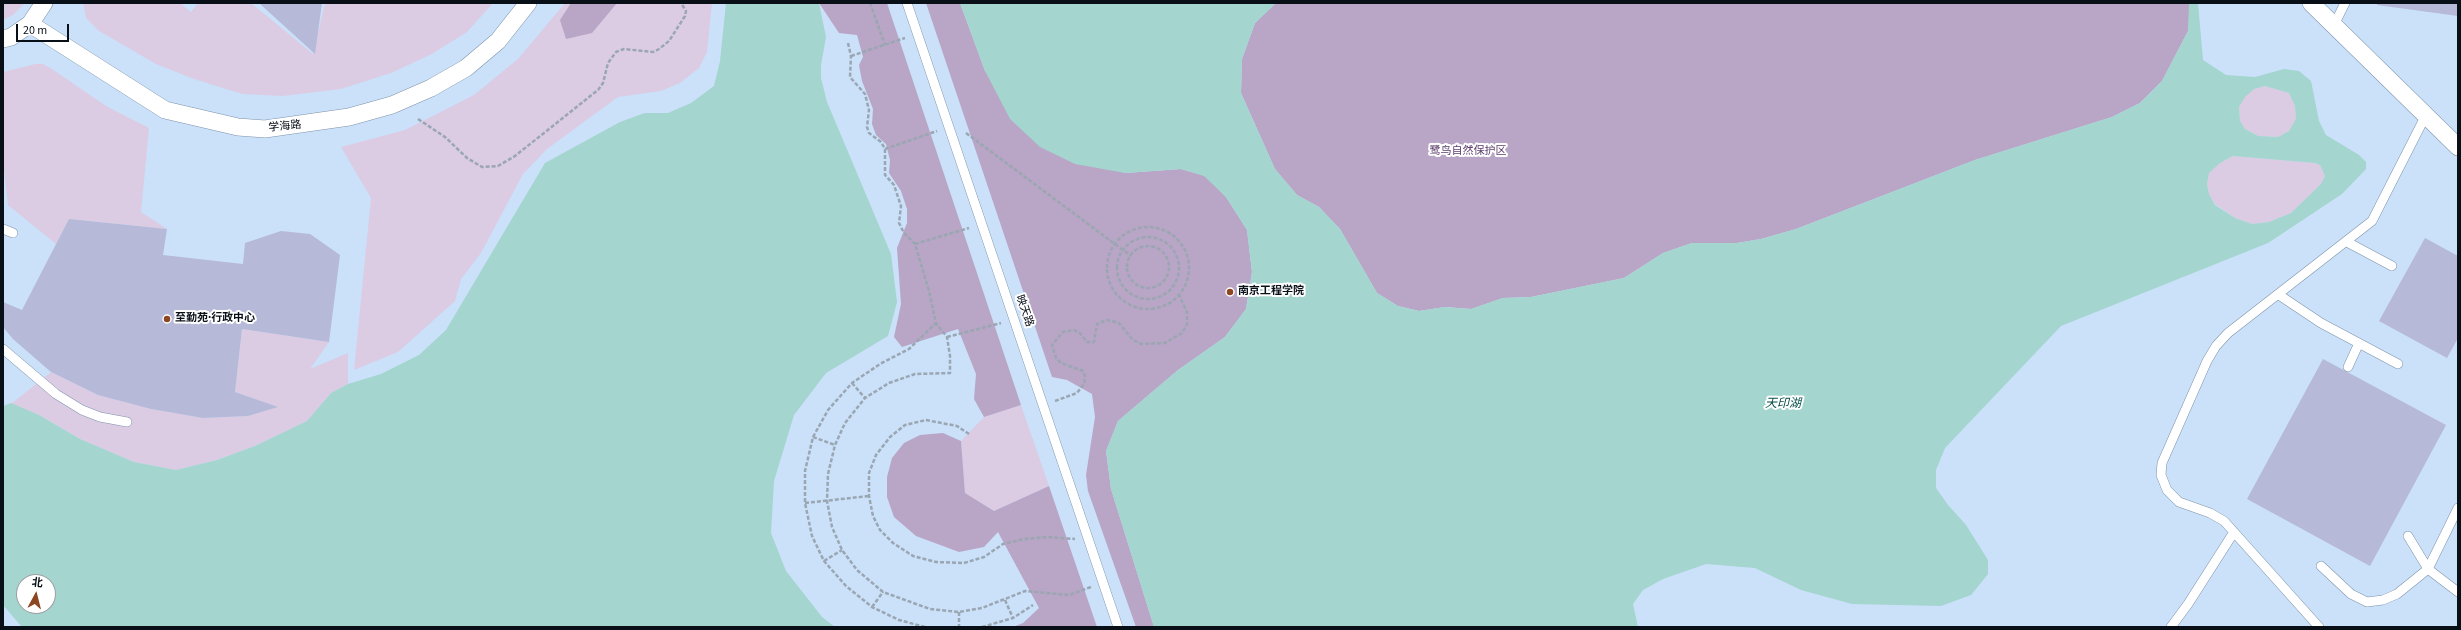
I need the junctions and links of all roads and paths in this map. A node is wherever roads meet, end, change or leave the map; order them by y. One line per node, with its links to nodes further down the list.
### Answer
1 (44, 3): 8 (street)
2 (528, 3): 8 (street, 学海路)
3 (681, 3): 16 (path)
4 (870, 3): 13 (path)
5 (907, 3): 68 (lane, 映天路)
6 (2311, 3): 9 (street)
7 (2345, 3): 9 (lane)
8 (30, 24): 11 (street)
9 (2334, 25): 15 (street)
10 (905, 38): 13 (path)
11 (3, 39)
12 (848, 43): 14 (path)
13 (885, 45): 14 (path)
14 (851, 56): 20 (path)
15 (2426, 115): 19 (street); 24 (lane)
16 (418, 119)
17 (962, 130): 25 (path)
18 (936, 131): 20 (path)
19 (2458, 147)
20 (885, 149): 26 (path)
21 (969, 228): 26 (path)
22 (3, 229): 23 (lane)
23 (13, 233)
24 (2347, 242): 29 (lane); 31 (lane)
25 (1115, 243): 27 (path); 30 (path); 30 (path)
26 (915, 244): 32 (path)
27 (1123, 249): 27 (path); 28 (path)
28 (1131, 256): 28 (path)
29 (2392, 266)
30 (1179, 294): 41 (path)
31 (2279, 295): 35 (lane); 50 (lane)
32 (936, 323): 34 (path); 39 (path)
33 (1002, 323): 34 (path)
34 (947, 337): 40 (path)
35 (2359, 343): 37 (lane); 38 (lane)
36 (3, 349): 42 (lane)
37 (2398, 364)
38 (2348, 367)
39 (852, 383): 40 (path); 44 (path)
40 (865, 398): 45 (path)
41 (1054, 402)
42 (127, 422)
43 (969, 434): 46 (path)
44 (813, 437): 45 (path); 48 (path)
45 (835, 445): 47 (path)
46 (869, 496): 47 (path); 52 (path)
47 (827, 501): 48 (path); 53 (path)
48 (805, 503): 54 (path)
49 (2458, 508): 56 (lane)
50 (2234, 532): 69 (lane); 70 (lane)
51 (2408, 536): 56 (lane)
52 (1075, 539)
53 (842, 550): 54 (path); 58 (path)
54 (824, 561): 62 (path)
55 (2321, 566): 56 (lane)
56 (2428, 569): 59 (lane)
57 (1091, 587): 60 (path)
58 (883, 592): 62 (path); 63 (path)
59 (2458, 592)
60 (1005, 600): 63 (path); 64 (path)
61 (1033, 605): 64 (path)
62 (872, 607): 65 (path)
63 (959, 612): 66 (path)
64 (1013, 618): 67 (path)
65 (925, 627)
66 (959, 627)
67 (982, 627)
68 (1118, 627)
69 (2171, 627)
70 (2319, 627)

